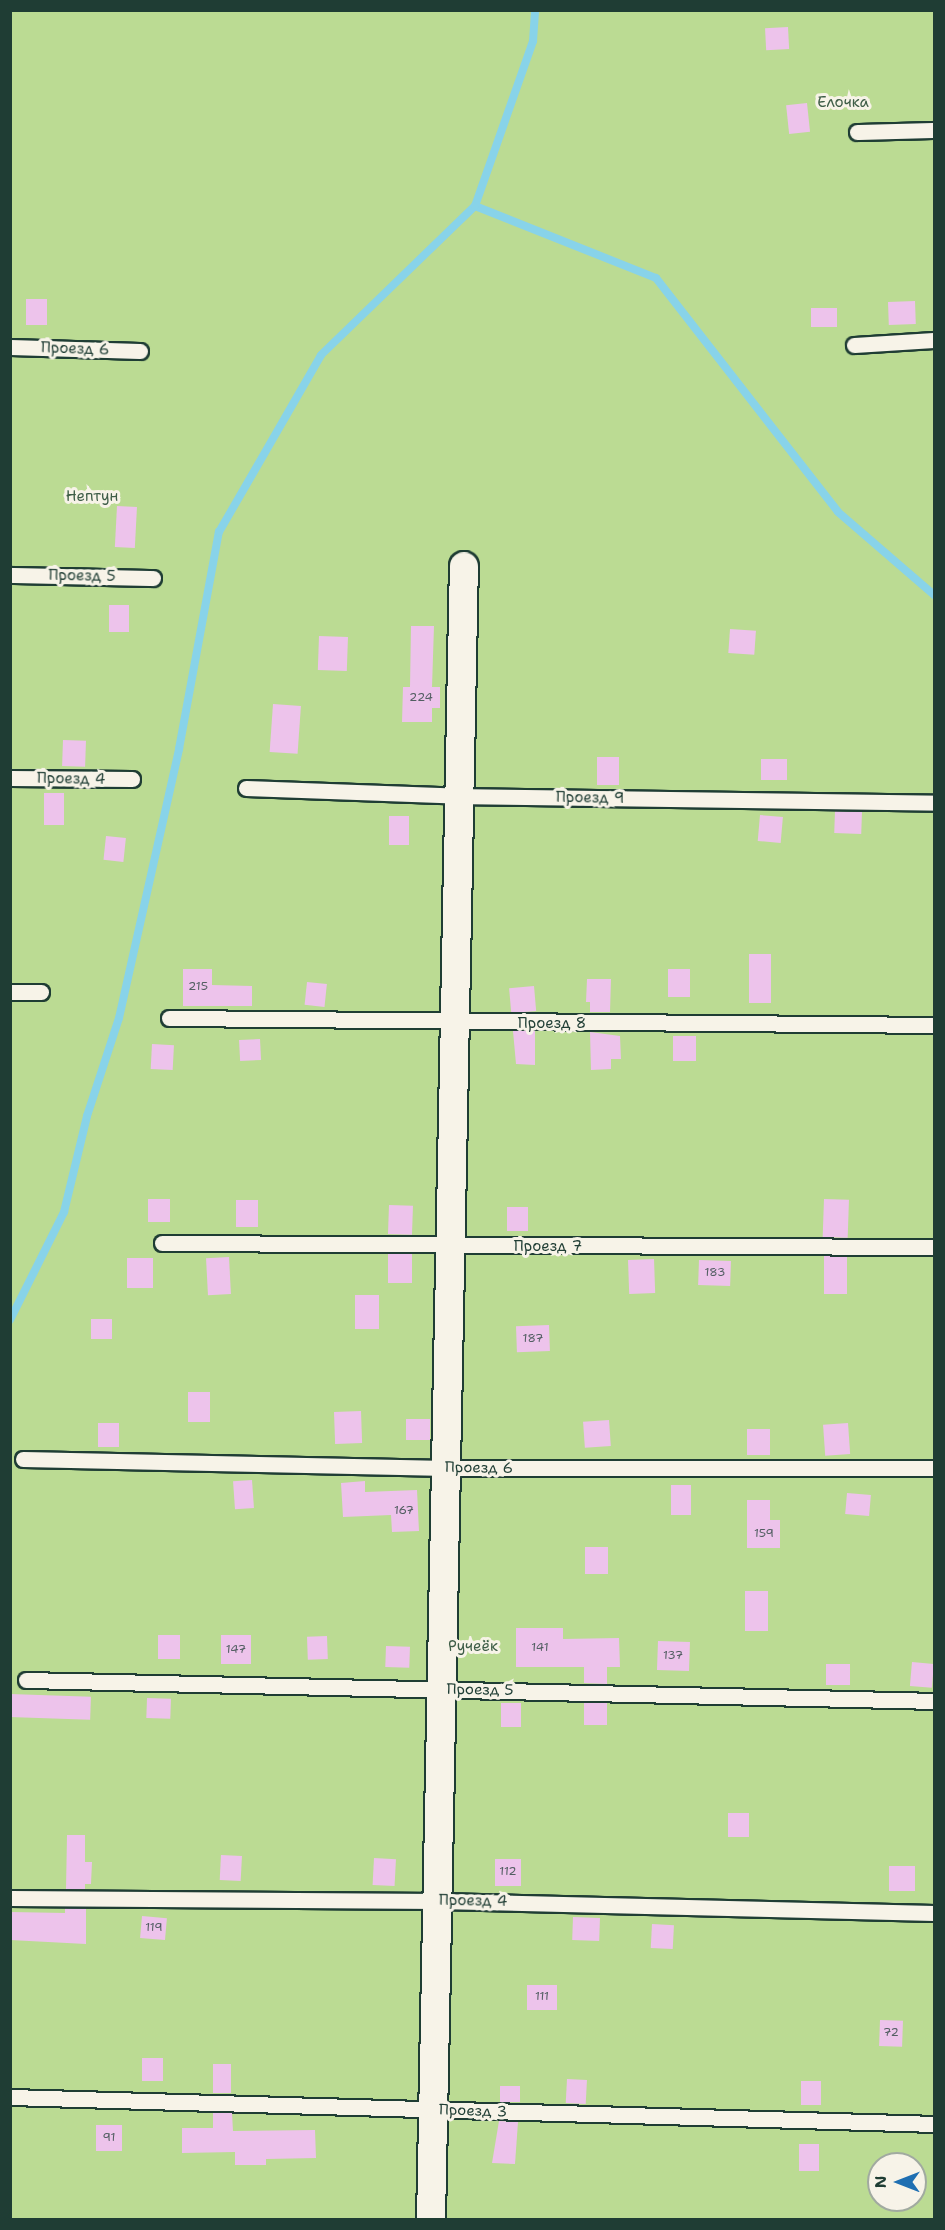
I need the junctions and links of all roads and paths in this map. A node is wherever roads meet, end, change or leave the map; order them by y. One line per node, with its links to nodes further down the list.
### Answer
1 (934, 130): 2 (lane)
2 (857, 132)
3 (934, 340): 4 (lane)
4 (854, 345)
5 (10, 347): 6 (lane, Проезд 6)
6 (140, 351)
7 (464, 566): 13 (street)
8 (10, 575): 9 (lane, Проезд 5)
9 (153, 578)
10 (10, 778): 11 (lane, Проезд 4)
11 (132, 779)
12 (246, 788): 13 (lane, Проезд 9)
13 (460, 796): 14 (lane, Проезд 9); 18 (street)
14 (934, 803)
15 (10, 992): 16 (lane)
16 (41, 993)
17 (169, 1018): 18 (lane, Проезд 8)
18 (455, 1023): 19 (lane, Проезд 8); 21 (street)
19 (934, 1025)
20 (162, 1243): 21 (lane, Проезд 7)
21 (451, 1247): 22 (lane, Проезд 7); 24 (street)
22 (934, 1247)
23 (23, 1459): 24 (lane, Проезд 6)
24 (447, 1468): 25 (lane, Проезд 6); 27 (street)
25 (934, 1468)
26 (26, 1680): 27 (lane, Проезд 5)
27 (442, 1689): 28 (lane, Проезд 5); 30 (street)
28 (934, 1701)
29 (10, 1898): 30 (lane, Проезд 4)
30 (438, 1901): 31 (lane, Проезд 4); 33 (street)
31 (934, 1913)
32 (10, 2097): 33 (lane, Проезд 3)
33 (434, 2109): 34 (lane, Проезд 3); 35 (street)
34 (934, 2124)
35 (431, 2220)

